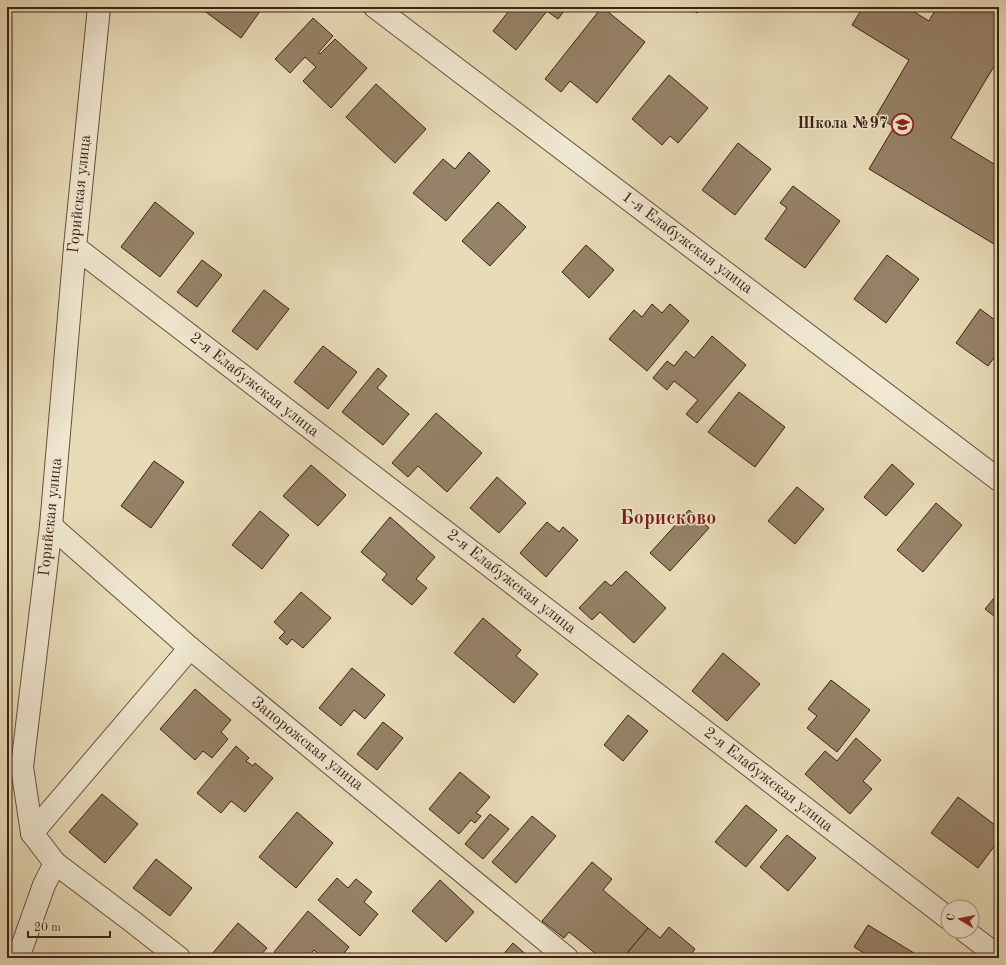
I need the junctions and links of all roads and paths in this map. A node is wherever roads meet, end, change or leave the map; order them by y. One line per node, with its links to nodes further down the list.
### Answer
1 (99, 7): 3 (street, Горийская улица)
2 (376, 7): 4 (street, 1-я Елабужская улица)
3 (75, 247): 5 (street, Горийская улица); 9 (street, 2-я Елабужская улица)
4 (999, 480)
5 (51, 526): 6 (street, Запорожская улица); 7 (street, Горийская улица)
6 (190, 648): 7 (street); 14 (street, Запорожская улица)
7 (32, 833): 8 (street, Горийская улица)
8 (55, 863): 12 (street); 13 (street, Горийская улица)
9 (940, 912)
10 (975, 939): 11 (street)
11 (999, 957)
12 (18, 958)
13 (179, 958)
14 (567, 958)

